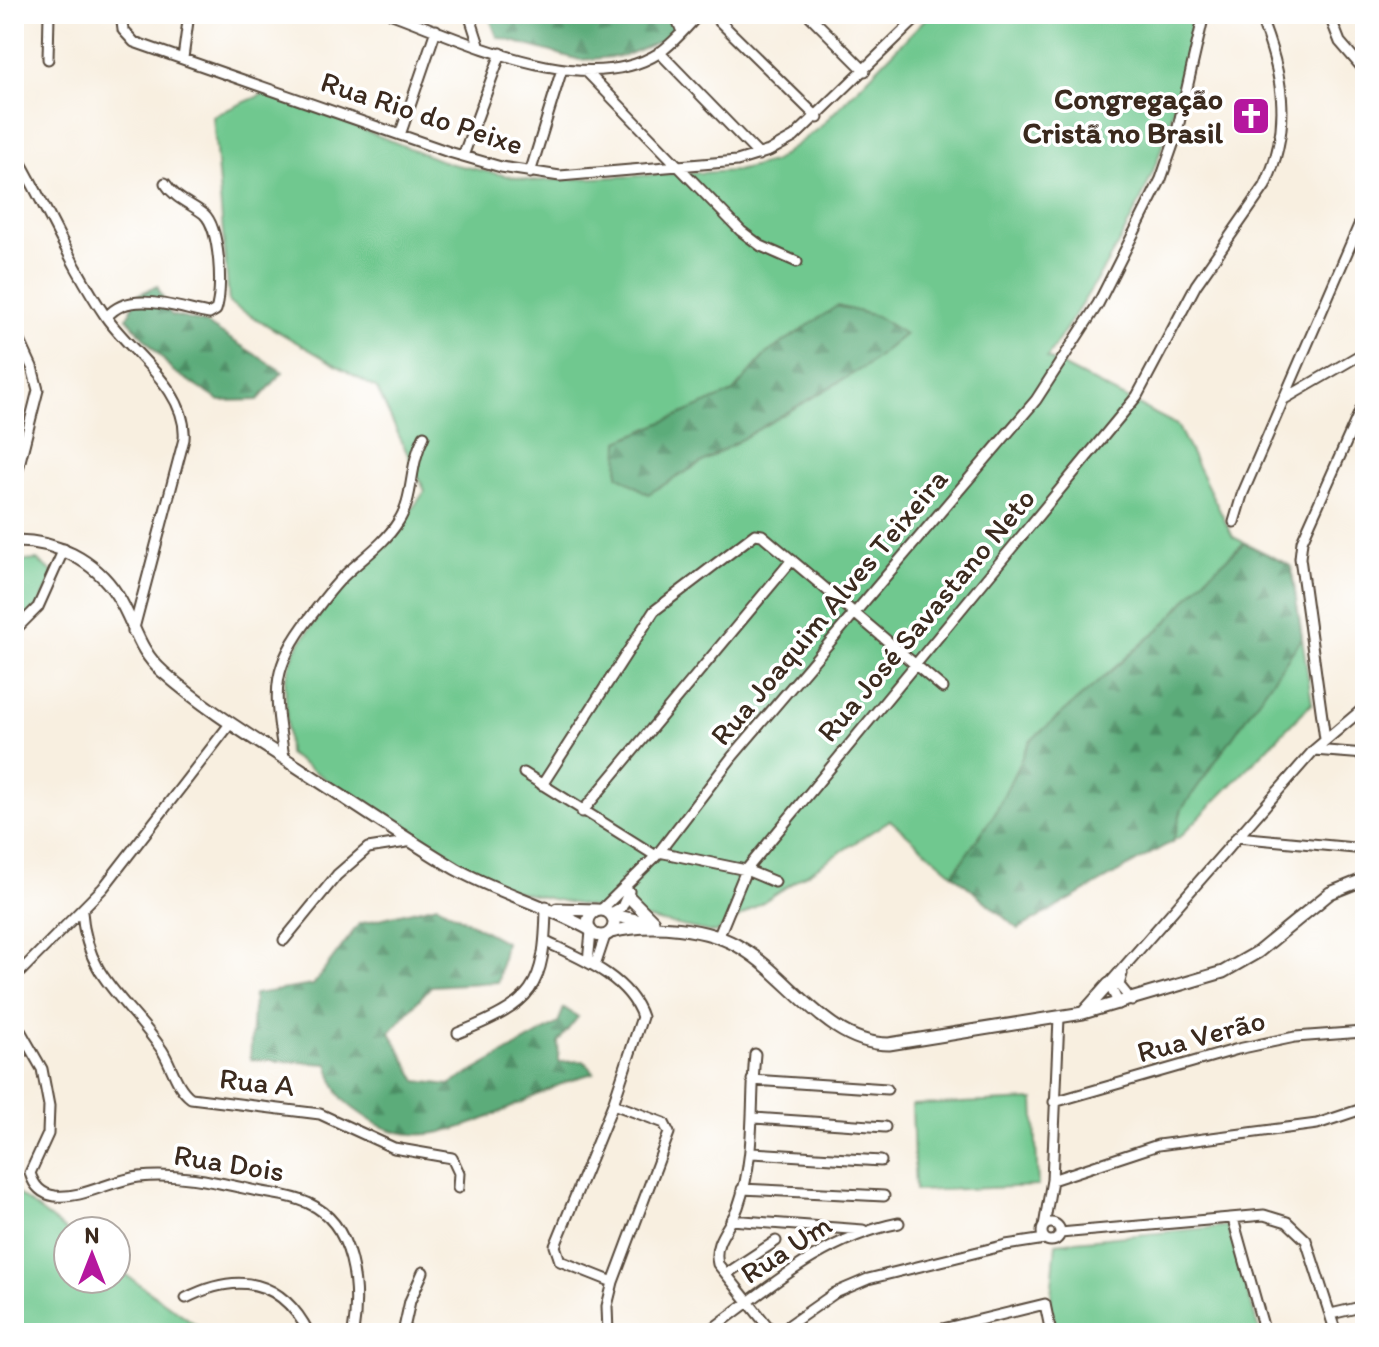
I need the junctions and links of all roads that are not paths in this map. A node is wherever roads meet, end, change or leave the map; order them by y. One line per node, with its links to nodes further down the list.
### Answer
1 (49, 14): 22 (street)
2 (121, 14): 21 (street, Rua Rio do Peixe)
3 (189, 14): 21 (street)
4 (392, 14): 16 (street)
5 (469, 14): 18 (street)
6 (675, 14): 17 (street)
7 (699, 14): 17 (street)
8 (712, 14): 27 (street)
9 (808, 14): 24 (street)
10 (902, 14): 15 (street)
11 (921, 14): 15 (street, Rua Rio do Peixe)
12 (1204, 14): 48 (street, Rua Joaquim Alves Teixeira)
13 (1259, 14): 51 (street, Rua José Savastano Neto)
14 (1329, 14): 25 (street)
15 (912, 24): 24 (street, Rua Rio do Peixe)
16 (436, 30): 18 (street); 28 (street)
17 (682, 32): 19 (street)
18 (479, 45): 20 (street)
19 (659, 52): 26 (street); 29 (street)
20 (501, 53): 23 (street); 30 (street)
21 (183, 58): 28 (street, Rua Rio do Peixe)
22 (48, 59)
23 (562, 69): 26 (street); 33 (street)
24 (865, 71): 27 (street, Rua Rio do Peixe)
25 (1365, 71)
26 (587, 72): 32 (street)
27 (818, 118): 29 (street, Rua Rio do Peixe)
28 (400, 135): 30 (street, Rua Rio do Peixe)
29 (759, 155): 32 (street, Rua Rio do Peixe)
30 (463, 156): 33 (street, Rua Rio do Peixe)
31 (22, 165): 37 (street)
32 (678, 168): 33 (street, Rua Rio do Peixe); 36 (street)
33 (530, 173)
34 (165, 183): 37 (street)
35 (1359, 225): 40 (street)
36 (797, 262)
37 (107, 317): 50 (street)
38 (14, 328): 43 (street)
39 (1365, 352): 40 (street)
40 (1286, 398): 44 (street)
41 (1365, 400): 55 (street)
42 (424, 436): 58 (street)
43 (14, 485)
44 (1234, 522)
45 (14, 541): 46 (street)
46 (64, 549): 49 (street); 50 (street)
47 (792, 560): 48 (street); 60 (street); 61 (street)
48 (854, 611): 51 (street); 65 (street, Rua Joaquim Alves Teixeira)
49 (14, 631)
50 (133, 632): 54 (street)
51 (917, 665): 52 (street); 66 (street, Rua José Savastano Neto)
52 (943, 688)
53 (1365, 707): 55 (street)
54 (230, 724): 58 (street); 72 (street)
55 (1325, 739): 56 (street)
56 (1314, 750): 57 (street); 62 (street)
57 (1365, 754)
58 (284, 758): 63 (street)
59 (524, 773): 60 (street)
60 (542, 785): 61 (street)
61 (582, 812): 65 (street)
62 (1237, 837): 64 (street); 82 (street)
63 (413, 841): 71 (street); 79 (street)
64 (1365, 849)
65 (658, 854): 66 (street); 68 (street, Rua Joaquim Alves Teixeira)
66 (746, 870): 69 (street); 78 (street, Rua José Savastano Neto)
67 (1365, 879): 85 (street)
68 (633, 881): 70 (street); 73 (street, Rua Joaquim Alves Teixeira)
69 (775, 882)
70 (628, 896): 73 (street); 74 (street)
71 (550, 907): 73 (street); 75 (street); 80 (street)
72 (82, 912): 83 (street); 103 (street, Rua A)
73 (605, 912): 74 (street); 75 (street); 76 (street)
74 (661, 926): 76 (street); 78 (street)
75 (590, 930): 76 (street); 81 (street)
76 (608, 934): 81 (street)
77 (1365, 936): 90 (street)
78 (718, 938): 88 (street)
79 (284, 940)
80 (546, 942): 81 (street); 91 (street)
81 (592, 964): 96 (street)
82 (1126, 968): 84 (street); 85 (street)
83 (14, 978)
84 (1109, 984): 86 (street); 87 (street)
85 (1132, 1001): 86 (street)
86 (1119, 1004): 87 (street)
87 (1083, 1013): 88 (street)
88 (1059, 1018): 95 (street)
89 (14, 1020): 124 (street, Rua Dois)
90 (1363, 1032): 95 (street, Rua Verão); 97 (street)
91 (458, 1033)
92 (755, 1054): 93 (street)
93 (752, 1080): 94 (street); 98 (street)
94 (887, 1089)
95 (1054, 1102): 102 (street)
96 (613, 1104): 118 (street); 118 (street)
97 (1364, 1109): 102 (street)
98 (754, 1118): 99 (street); 100 (street)
99 (885, 1127)
100 (752, 1153): 101 (street); 104 (street)
101 (881, 1161)
102 (1052, 1180): 106 (street)
103 (458, 1188)
104 (742, 1189): 105 (street); 108 (street)
105 (884, 1196)
106 (1050, 1196): 110 (street); 111 (street)
107 (1233, 1219): 111 (street); 122 (street); 131 (street)
108 (731, 1220): 112 (street); 117 (street)
109 (899, 1223): 112 (street, Rua Um)
110 (1043, 1227): 111 (street); 113 (street); 115 (street)
111 (1058, 1229): 113 (street)
112 (864, 1230): 120 (street, Rua Um)
113 (1045, 1239): 115 (street)
114 (776, 1241): 117 (street)
115 (1006, 1245): 128 (street)
116 (423, 1272): 125 (street)
117 (726, 1274): 120 (street)
118 (613, 1282): 126 (street)
119 (186, 1298): 123 (street)
120 (748, 1302): 127 (street, Rua Um); 128 (street)
121 (1365, 1306): 122 (street)
122 (1331, 1314): 132 (street)
123 (309, 1333)
124 (353, 1333)
125 (403, 1333)
126 (608, 1333)
127 (707, 1333)
128 (776, 1333)
129 (926, 1333): 130 (street)
130 (1051, 1333)
131 (1265, 1333)
132 (1336, 1333)

